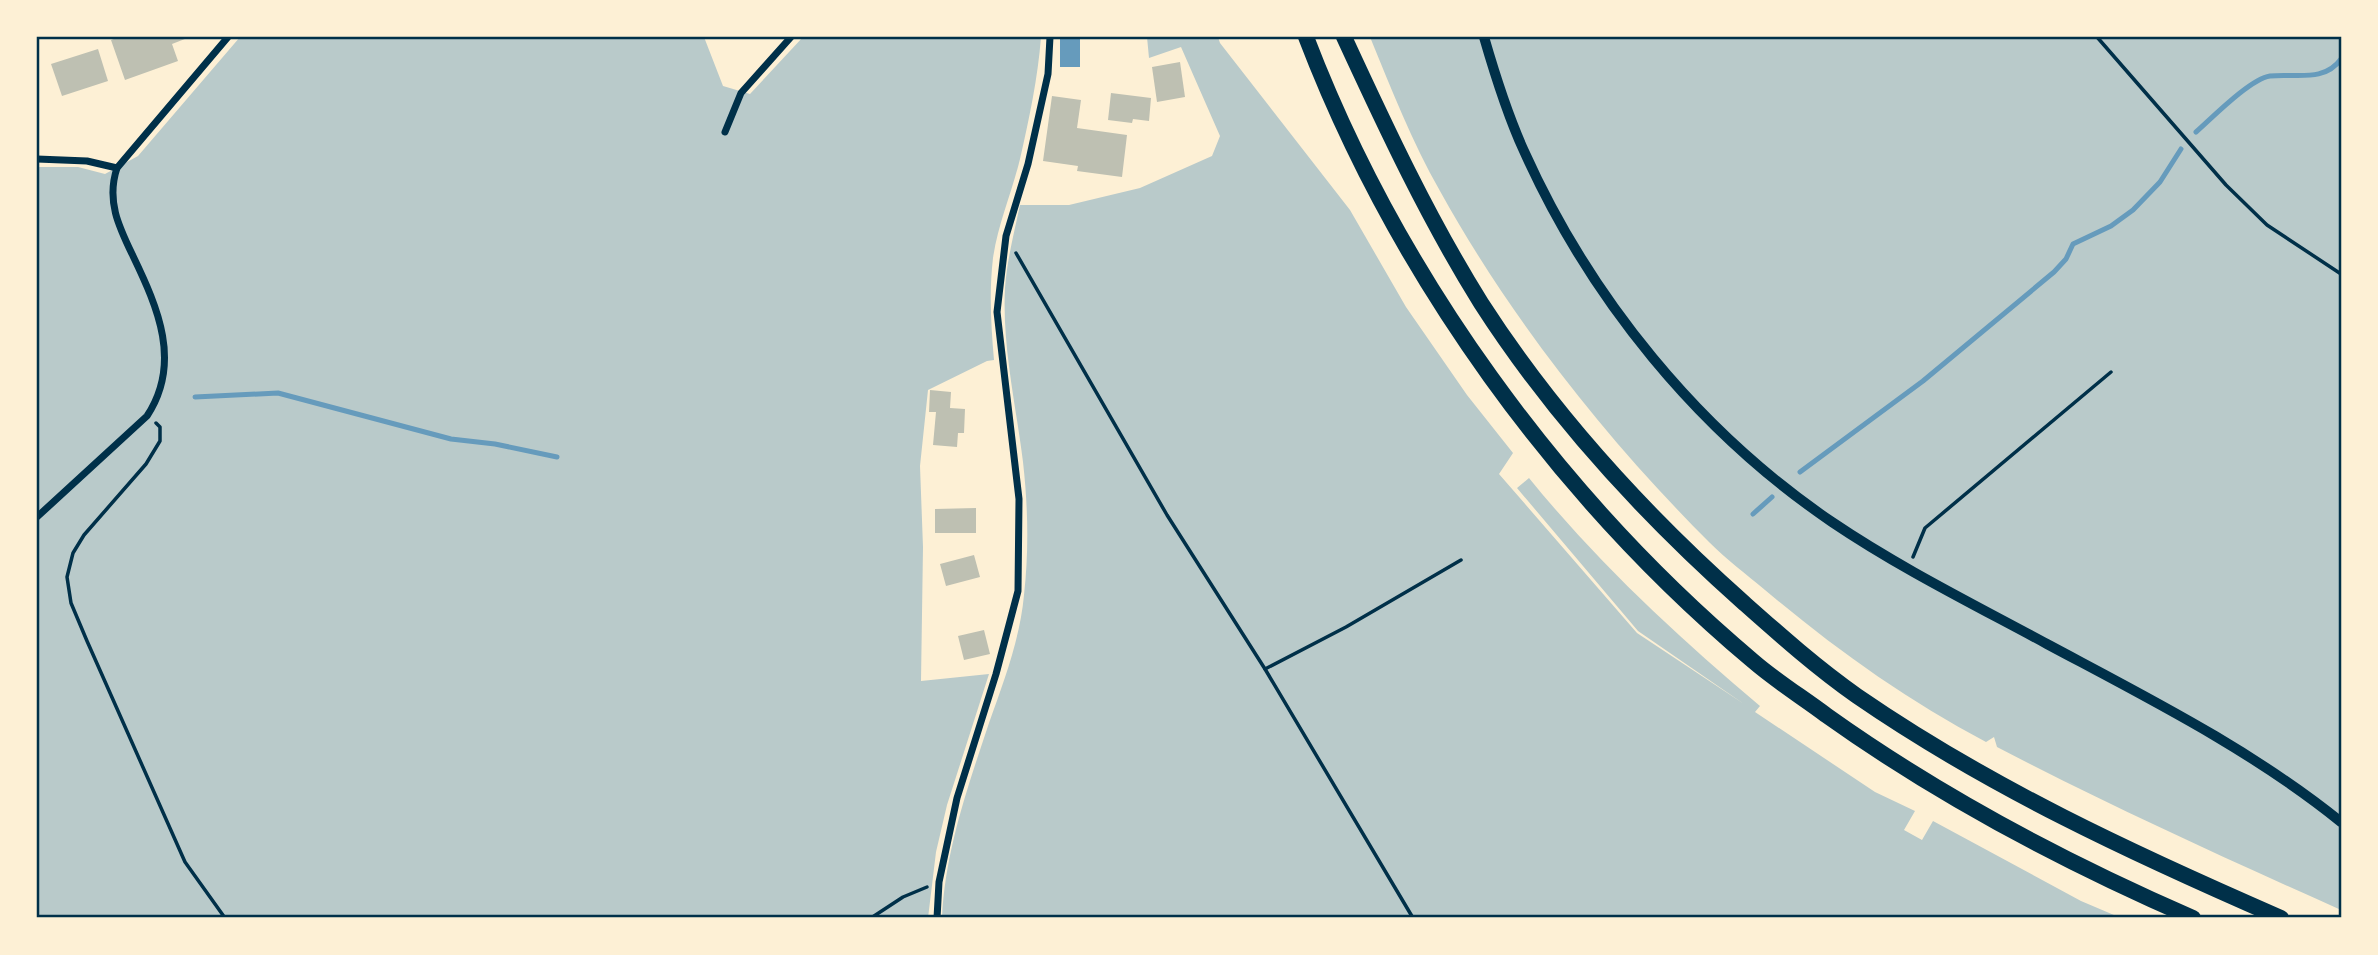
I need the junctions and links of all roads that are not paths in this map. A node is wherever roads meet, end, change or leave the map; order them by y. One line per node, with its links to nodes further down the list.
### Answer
1 (228, 37): 9 (street)
2 (790, 37): 7 (street)
3 (1050, 37): 12 (street)
4 (1306, 37): 13 (highway)
5 (1344, 37): 14 (highway)
6 (1484, 37): 11 (street)
7 (725, 132)
8 (37, 159): 9 (street)
9 (117, 168): 10 (street)
10 (37, 517)
11 (2341, 821)
12 (937, 918)
13 (2193, 918)
14 (2281, 918)

